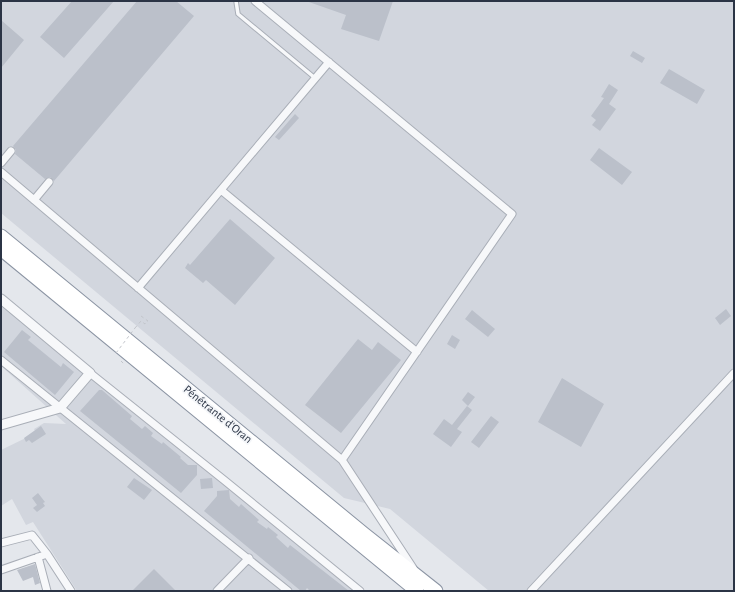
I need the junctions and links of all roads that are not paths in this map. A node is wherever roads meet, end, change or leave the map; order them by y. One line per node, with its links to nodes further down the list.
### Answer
1 (236, 1): 4 (lane)
2 (255, 1): 3 (street)
3 (329, 62): 4 (street); 15 (street)
4 (316, 78): 9 (street)
5 (11, 151): 6 (street)
6 (1, 163)
7 (1, 172): 10 (street)
8 (49, 182): 10 (street)
9 (221, 190): 13 (street); 15 (street)
10 (34, 200): 13 (street)
11 (1, 236): 27 (highway, Pénétrante d'Oran)
12 (1, 249): 33 (highway, Pénétrante d'Oran)
13 (138, 288): 21 (street)
14 (1, 299): 18 (street)
15 (417, 352): 21 (street)
16 (1, 360): 19 (street)
17 (734, 373): 35 (street)
18 (90, 374): 19 (street); 32 (street)
19 (60, 408): 20 (street); 25 (street)
20 (1, 425)
21 (342, 460): 27 (street)
22 (1, 544): 23 (street)
23 (47, 554): 24 (street); 29 (street)
24 (38, 558): 26 (street); 28 (street)
25 (249, 558): 30 (street); 31 (street)
26 (1, 570)
27 (418, 575): 34 (highway, Pénétrante d'Oran)
28 (47, 591)
29 (71, 591)
30 (217, 591)
31 (288, 591)
32 (360, 591)
33 (417, 591)
34 (436, 591)
35 (531, 591)

